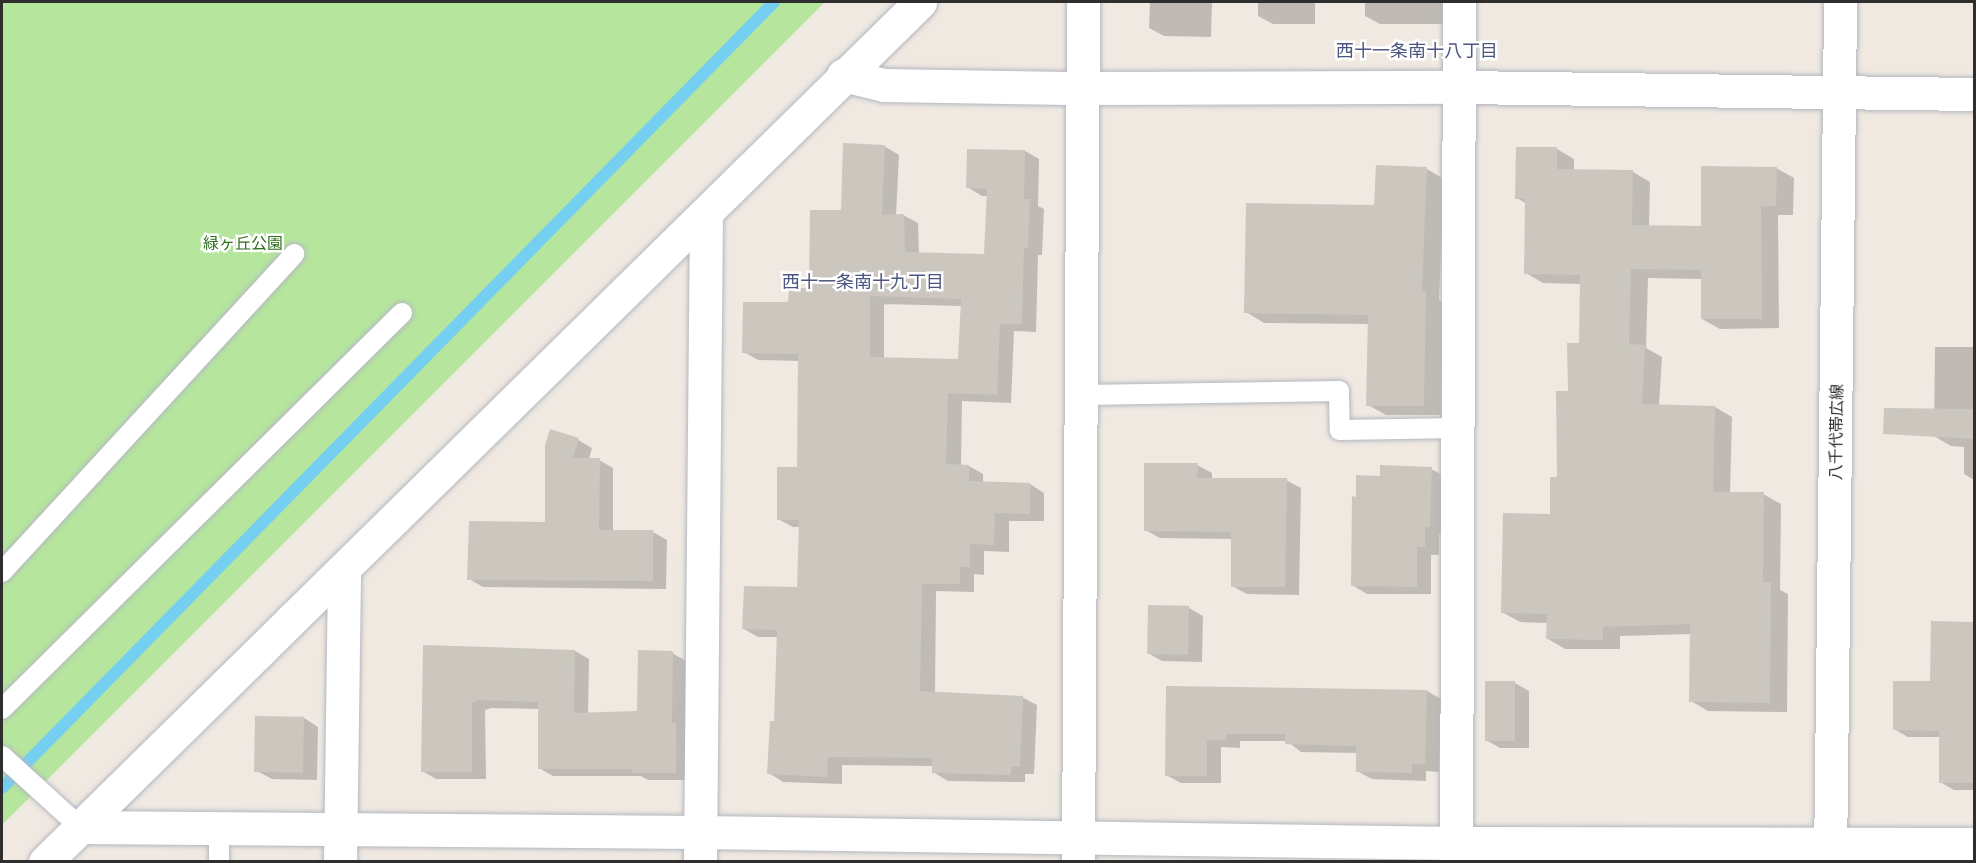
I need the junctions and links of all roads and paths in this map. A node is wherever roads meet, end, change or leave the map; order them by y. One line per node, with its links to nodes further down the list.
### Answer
1 (920, 2): 5 (street)
2 (1083, 2): 7 (street)
3 (1459, 2): 6 (street)
4 (1840, 2): 8 (street, 八千代帯広線)
5 (843, 75): 7 (street); 10 (street)
6 (1460, 87): 7 (street); 8 (street); 14 (street)
7 (1084, 88): 13 (street)
8 (1841, 94): 9 (street); 26 (street, 八千代帯広線)
9 (1974, 94)
10 (706, 214): 15 (street); 23 (street)
11 (294, 254): 16 (lane)
12 (402, 313): 17 (lane)
13 (1082, 395): 14 (lane); 24 (street)
14 (1458, 428): 25 (street)
15 (344, 570): 19 (street); 22 (street)
16 (2, 572)
17 (2, 709)
18 (2, 756): 19 (lane)
19 (80, 827): 21 (street); 27 (street)
20 (1974, 844): 26 (street)
21 (219, 846): 22 (street)
22 (340, 846): 23 (street)
23 (700, 847): 24 (street)
24 (1078, 850): 25 (street)
25 (1456, 852): 26 (street)
26 (1830, 853)
27 (45, 861)

